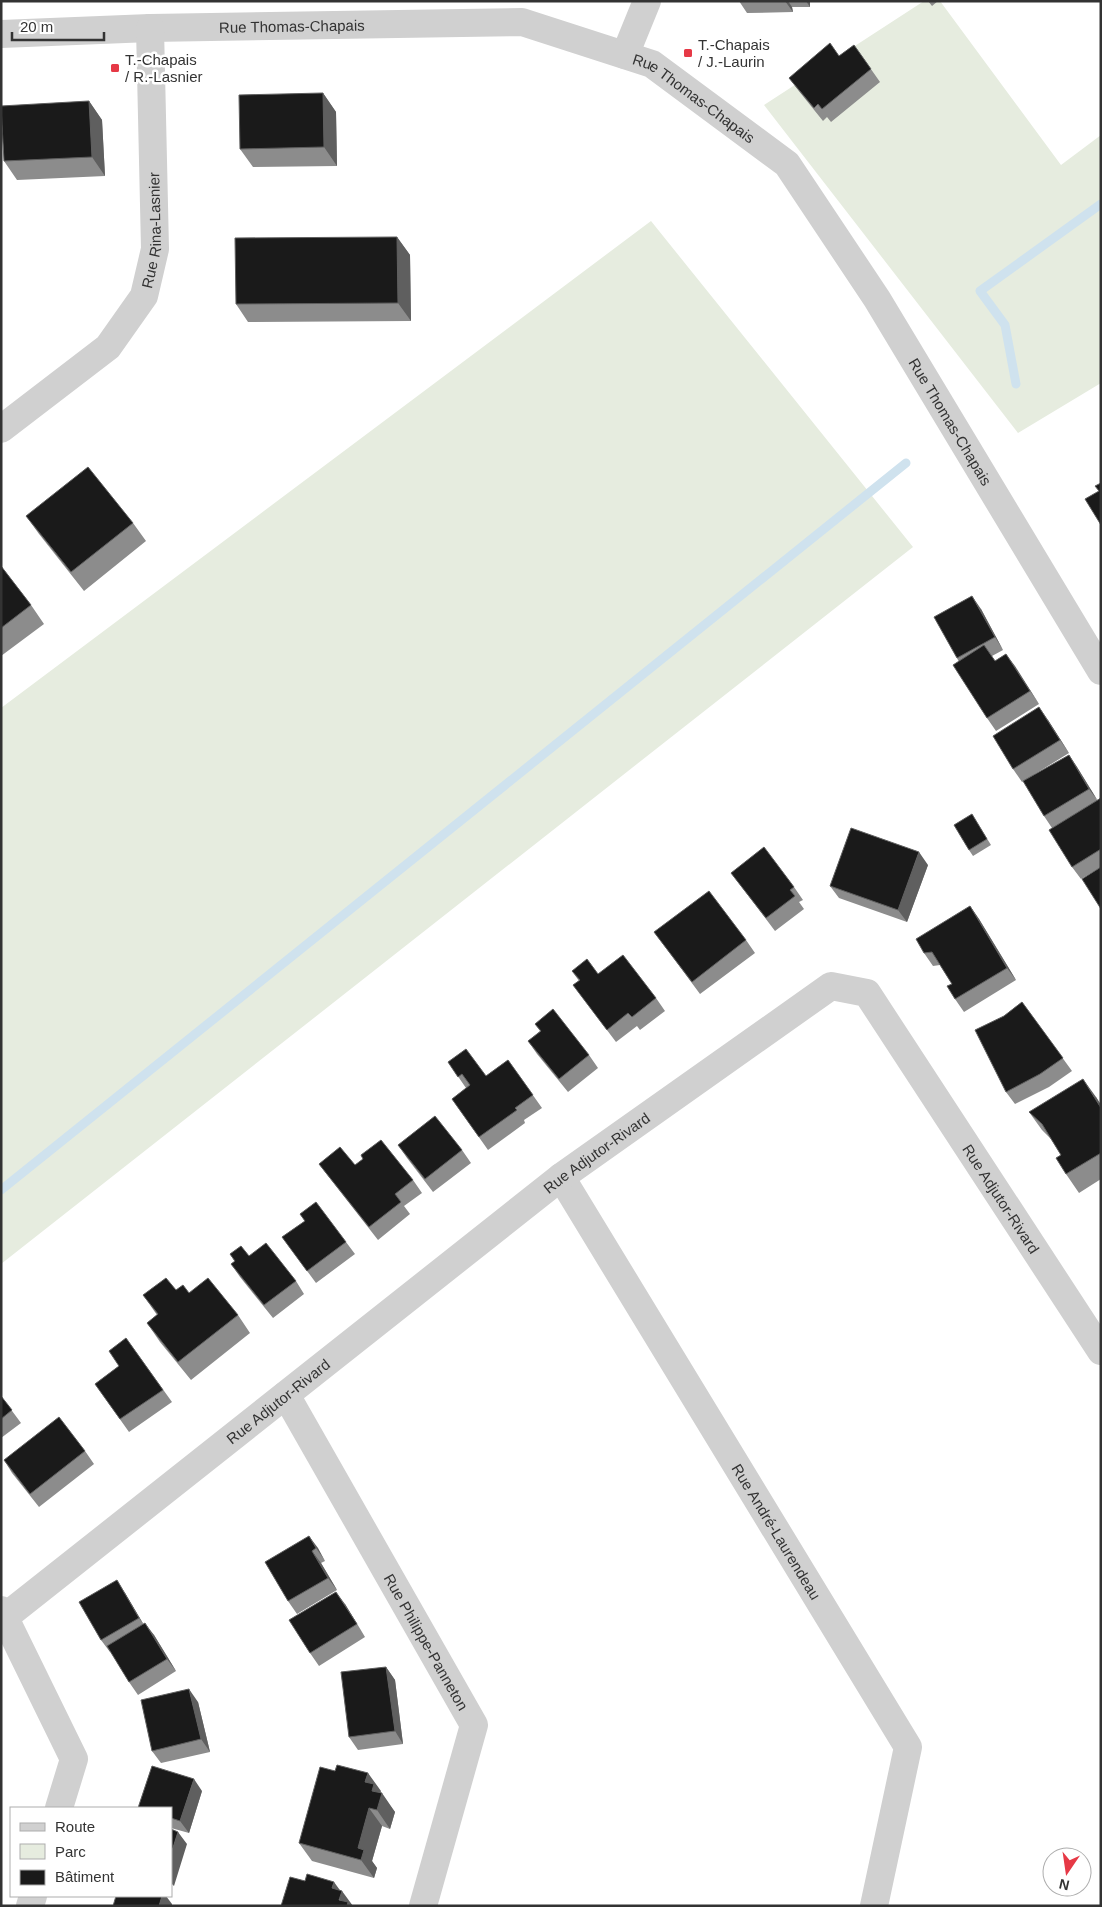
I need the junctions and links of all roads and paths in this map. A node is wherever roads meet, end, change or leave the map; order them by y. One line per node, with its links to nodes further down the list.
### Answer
1 (647, 1): 4 (street)
2 (150, 28): 3 (street, Rue Thomas-Chapais); 4 (street, Rue Thomas-Chapais); 5 (street, Rue Rina-Lasnier)
3 (1, 34)
4 (625, 55): 6 (street, Rue Thomas-Chapais)
5 (1, 429)
6 (1101, 671)
7 (561, 1177): 8 (street, Rue Adjutor-Rivard); 9 (street, Rue Adjutor-Rivard); 13 (street, Rue André-Laurendeau)
8 (1101, 1351)
9 (286, 1395): 10 (street, Rue Adjutor-Rivard); 12 (street, Rue Philippe-Panneton)
10 (3, 1613): 11 (street)
11 (59, 1807)
12 (423, 1906)
13 (874, 1906)

